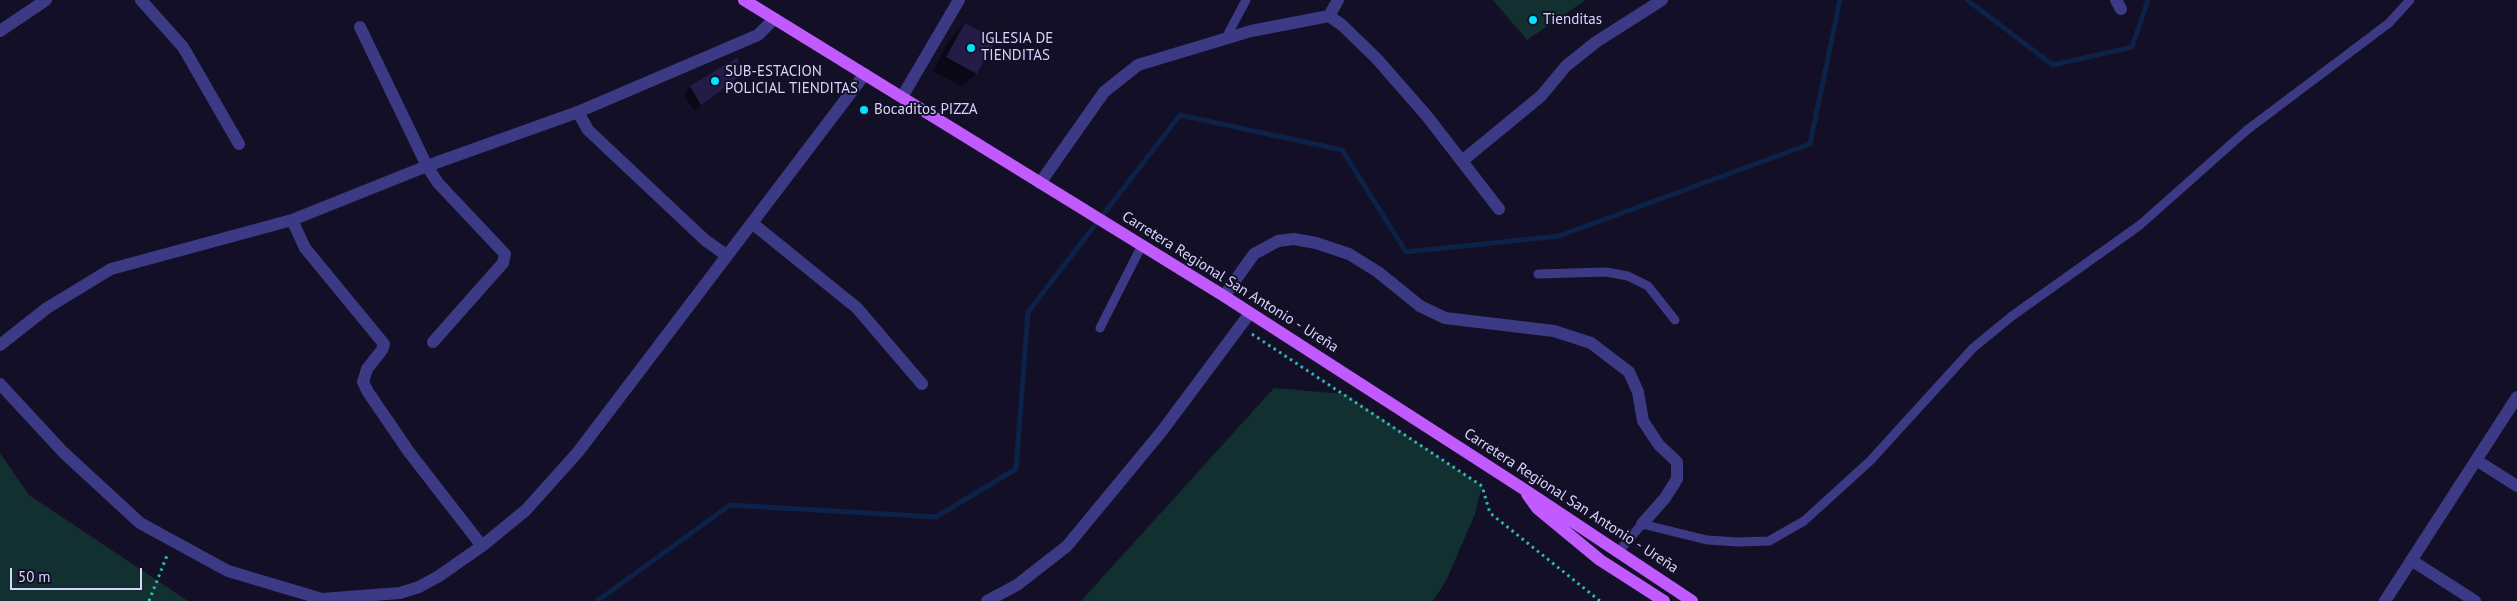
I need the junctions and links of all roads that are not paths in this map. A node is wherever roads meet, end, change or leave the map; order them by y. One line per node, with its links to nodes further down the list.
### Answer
1 (46, 0): 12 (street)
2 (141, 0): 17 (street)
3 (744, 0): 10 (main road, Carretera Regional San Antonio - Ureña)
4 (959, 0): 15 (street)
5 (1246, 0): 13 (lane)
6 (1338, 0): 9 (street)
7 (1662, 0): 18 (street)
8 (2410, 0): 39 (lane)
9 (1329, 16): 13 (street); 18 (street)
10 (774, 19): 14 (main road, Carretera Regional San Antonio - Ureña); 16 (street)
11 (360, 27): 19 (street)
12 (0, 31)
13 (1228, 38): 20 (street)
14 (864, 74): 15 (main road, Carretera Regional San Antonio - Ureña); 23 (street)
15 (902, 97): 20 (main road, Carretera Regional San Antonio - Ureña)
16 (578, 112): 19 (street); 25 (street)
17 (239, 144)
18 (1462, 160): 21 (street)
19 (427, 166): 22 (street); 31 (street)
20 (1040, 183): 24 (main road, Carretera Regional San Antonio - Ureña)
21 (1499, 209)
22 (292, 220): 32 (street); 40 (street)
23 (752, 223): 25 (street); 34 (street)
24 (1141, 247): 27 (main road, Carretera Regional San Antonio - Ureña); 30 (lane)
25 (726, 255): 40 (street)
26 (1538, 274): 29 (lane)
27 (1224, 296): 28 (main road, Carretera Regional San Antonio - Ureña); 39 (street)
28 (1250, 313): 38 (main road, Carretera Regional San Antonio - Ureña); 43 (street)
29 (1675, 320)
30 (1100, 328)
31 (433, 342)
32 (0, 345)
33 (0, 384): 40 (street)
34 (922, 384)
35 (2517, 397): 36 (street)
36 (2476, 460): 37 (street); 42 (street)
37 (2517, 486)
38 (1522, 488): 41 (main road, Carretera Regional San Antonio - Ureña); 44 (main road)
39 (1642, 524): 41 (lane)
40 (482, 546)
41 (1619, 552): 45 (main road, Carretera Regional San Antonio - Ureña)
42 (2411, 560): 46 (street); 47 (street)
43 (988, 601)
44 (1664, 601)
45 (1692, 601)
46 (2385, 601)
47 (2475, 601)

